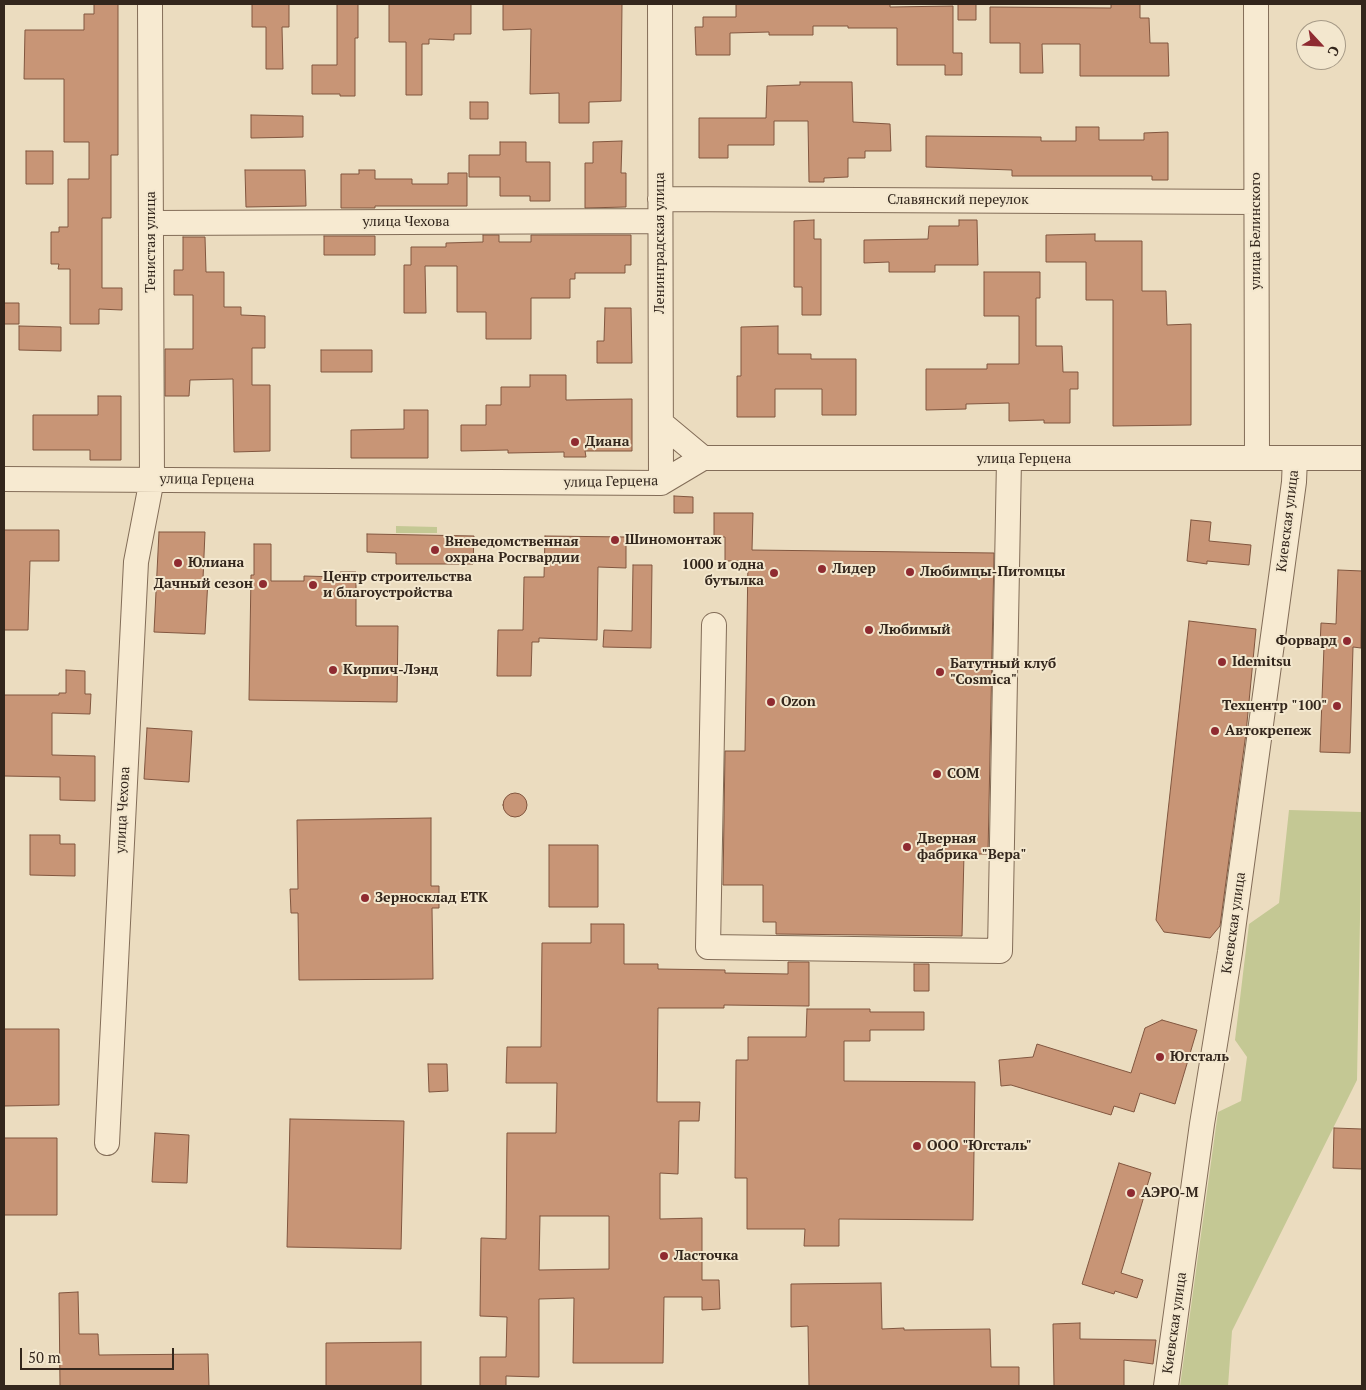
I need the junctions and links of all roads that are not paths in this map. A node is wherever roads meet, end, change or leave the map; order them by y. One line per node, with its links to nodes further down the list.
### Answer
1 (150, 4): 6 (street, Тенистая улица)
2 (660, 4): 5 (street, Ленинградская улица)
3 (1256, 4): 4 (street, улица Белинского)
4 (1256, 202): 5 (street, Славянский переулок); 9 (street, улица Белинского)
5 (660, 210): 6 (street, улица Чехова); 7 (street, Ленинградская улица)
6 (151, 223): 14 (street, Тенистая улица)
7 (661, 423): 8 (street); 15 (street, Ленинградская улица)
8 (703, 458): 12 (street, улица Герцена); 15 (street, улица Герцена)
9 (1258, 458): 10 (street, улица Герцена); 12 (street, улица Герцена)
10 (1295, 458): 11 (street, улица Герцена); 18 (street, Киевская улица)
11 (1362, 458)
12 (1009, 459): 16 (street)
13 (4, 479): 14 (street, улица Герцена)
14 (152, 479): 15 (street, улица Герцена); 17 (street, улица Чехова)
15 (661, 483)
16 (714, 625)
17 (107, 1142)
18 (1166, 1386)

